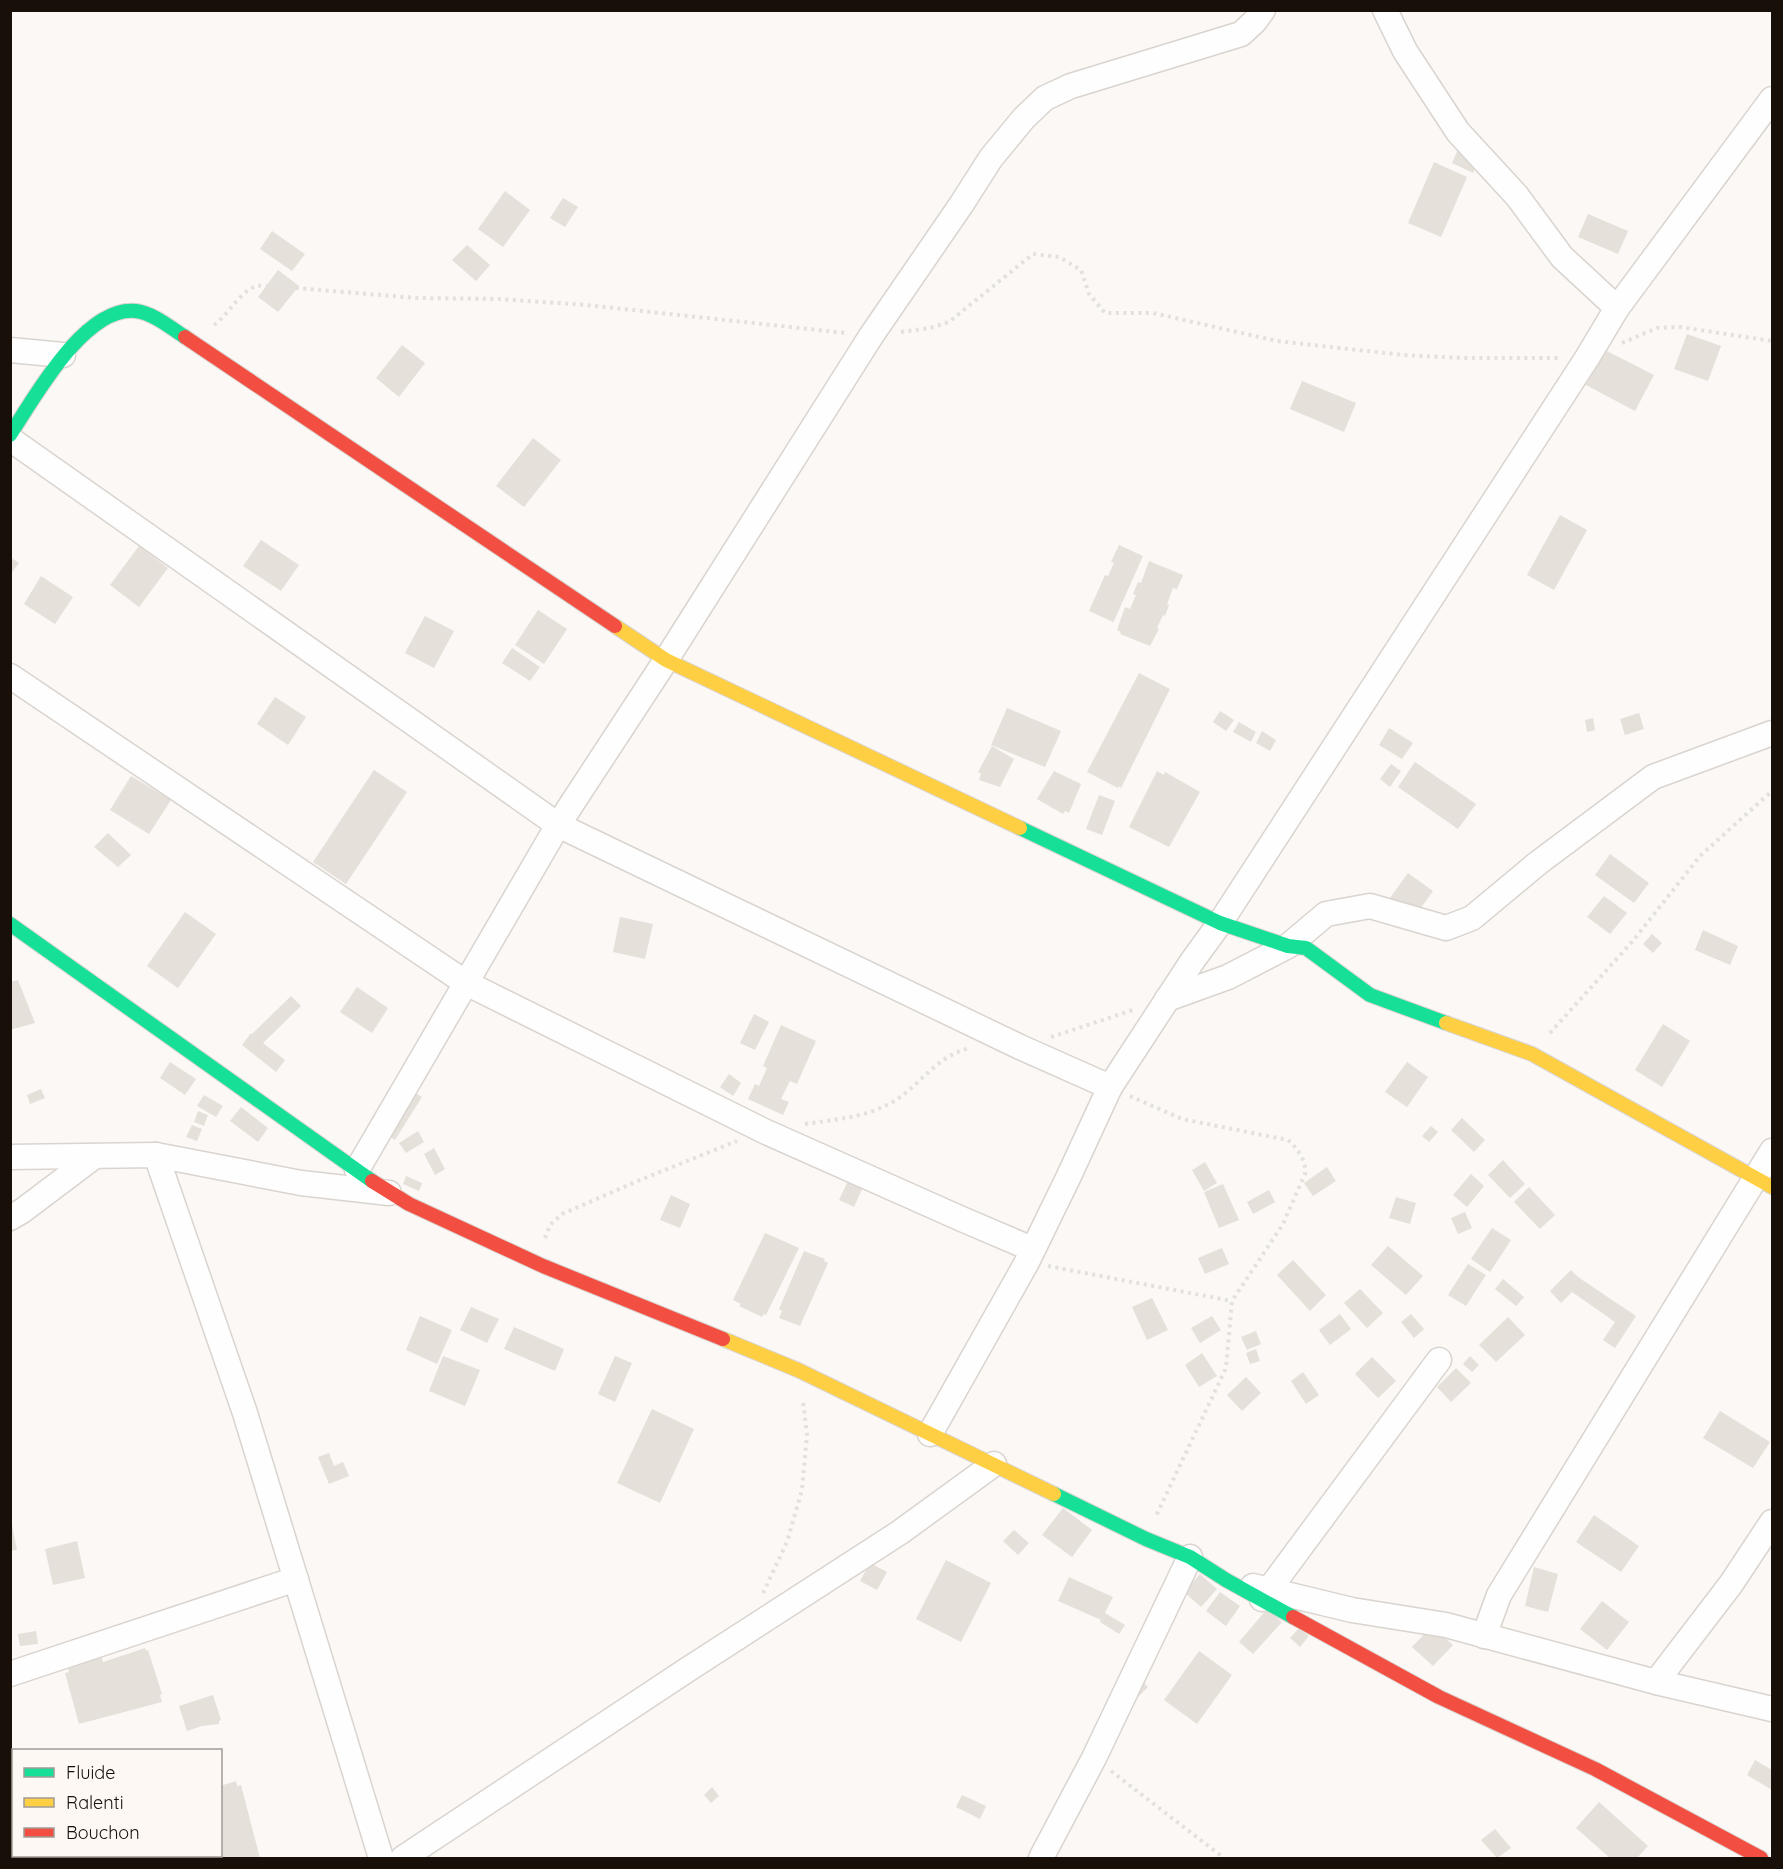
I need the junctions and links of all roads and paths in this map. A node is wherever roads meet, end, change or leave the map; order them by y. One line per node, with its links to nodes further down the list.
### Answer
1 (1263, 10): 6 (street)
2 (1385, 10): 5 (street)
3 (1773, 99): 5 (street)
4 (246, 291): 6 (path)
5 (1617, 308): 10 (street)
6 (872, 336): 10 (path); 12 (street)
7 (1773, 341): 10 (path)
8 (10, 350): 9 (street)
9 (63, 355): 11 (street); 12 (street)
10 (1587, 358): 17 (street)
11 (10, 437): 16 (street)
12 (666, 660): 16 (street); 17 (street)
13 (10, 676): 20 (street)
14 (1773, 733): 19 (street)
15 (1773, 791): 25 (path)
16 (558, 825): 20 (street); 24 (street)
17 (1220, 923): 19 (street); 21 (street)
18 (10, 924): 33 (street)
19 (1288, 946): 21 (street); 25 (street)
20 (466, 983): 28 (street); 33 (street)
21 (1167, 999): 26 (street)
22 (1133, 1010): 24 (path)
23 (973, 1047): 27 (path)
24 (1020, 1047): 26 (street)
25 (1532, 1054): 34 (street)
26 (1110, 1087): 37 (street); 39 (path)
27 (799, 1125)
28 (764, 1131): 37 (street); 38 (path)
29 (1773, 1151): 34 (street)
30 (156, 1155): 31 (street); 35 (street); 47 (street)
31 (95, 1156): 32 (street); 36 (street)
32 (10, 1157)
33 (357, 1170): 35 (street)
34 (1764, 1183): 51 (street)
35 (389, 1193): 38 (street)
36 (10, 1218)
37 (1029, 1256): 39 (path); 42 (street)
38 (543, 1266): 41 (street)
39 (1232, 1301): 45 (path)
40 (1439, 1360): 49 (street)
41 (798, 1370): 42 (street); 50 (path)
42 (930, 1434): 43 (street)
43 (994, 1464): 45 (street); 50 (street)
44 (1773, 1522): 53 (street)
45 (1146, 1539): 46 (street)
46 (1190, 1557): 48 (street); 55 (street)
47 (296, 1579): 52 (street); 56 (street)
48 (1226, 1580): 49 (street)
49 (1265, 1594): 51 (street); 60 (street)
50 (746, 1632): 57 (street)
51 (1484, 1636): 53 (street)
52 (10, 1674)
53 (1656, 1682): 54 (street)
54 (1773, 1709)
55 (1094, 1758): 58 (street); 59 (path)
56 (381, 1858)
57 (403, 1858)
58 (1041, 1858)
59 (1224, 1858)
60 (1761, 1858)

